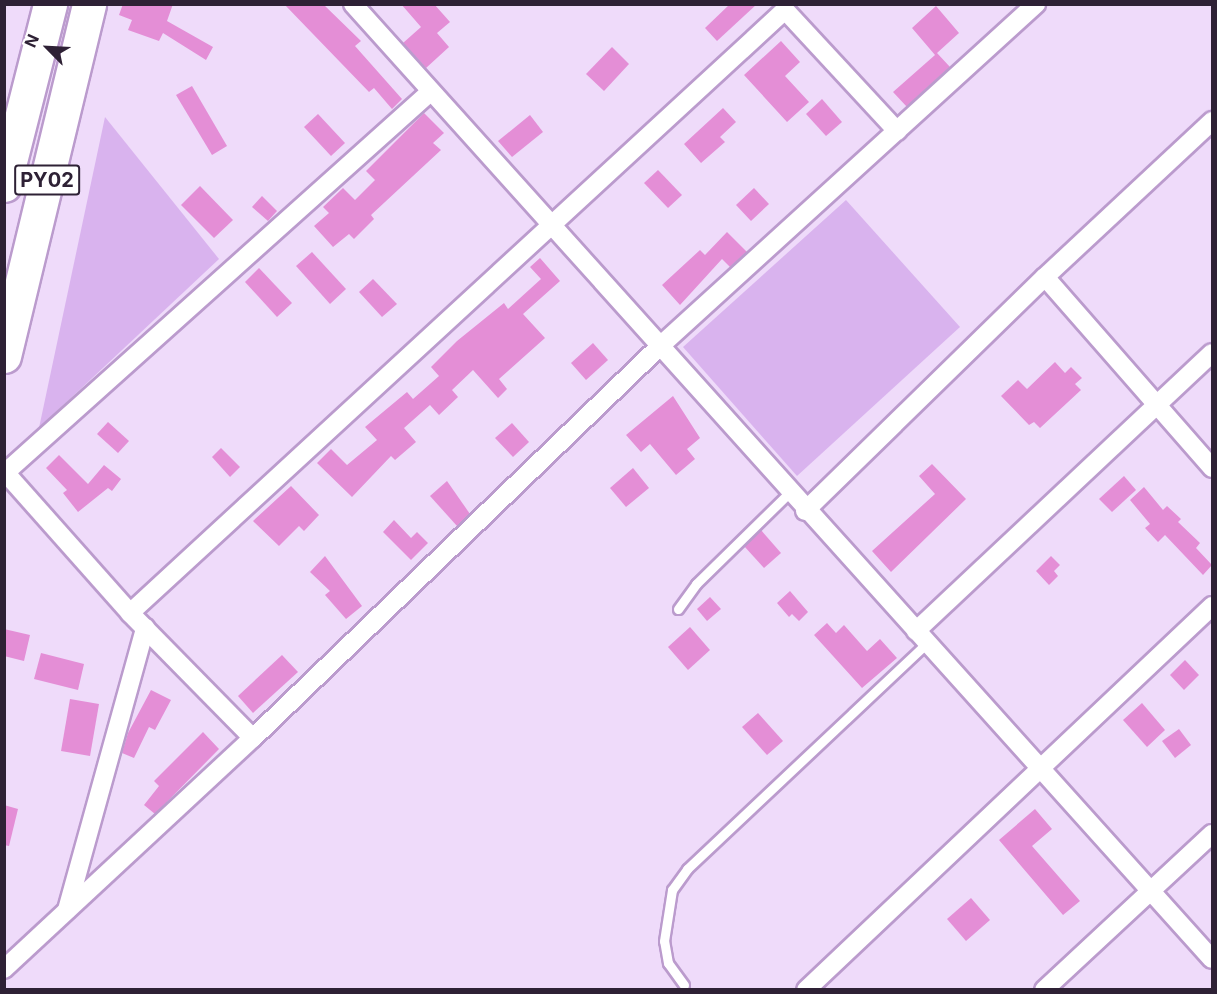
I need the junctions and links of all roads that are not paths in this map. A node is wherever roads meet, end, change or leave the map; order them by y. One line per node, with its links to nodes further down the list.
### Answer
1 (50, 4): 9 (highway, PY02)
2 (89, 4): 14 (highway, PY02)
3 (352, 4): 6 (street)
4 (1036, 4): 8 (street)
5 (785, 6): 8 (street); 10 (street)
6 (429, 93): 10 (street); 17 (street)
7 (1212, 121): 11 (street)
8 (897, 131): 12 (street)
9 (4, 185)
10 (548, 225): 12 (street); 22 (street)
11 (1045, 277): 15 (street); 19 (street)
12 (659, 347): 18 (street); 25 (street)
13 (1212, 353): 15 (street)
14 (4, 356)
15 (1159, 403): 16 (street); 24 (street)
16 (1212, 468)
17 (5, 472): 22 (street)
18 (789, 493): 19 (street); 21 (lane)
19 (805, 511): 24 (street)
20 (1212, 606): 26 (street)
21 (678, 609)
22 (130, 613): 23 (street)
23 (146, 628): 25 (street); 29 (street)
24 (922, 637): 26 (street); 32 (lane)
25 (253, 738): 29 (street)
26 (1041, 767): 28 (street); 33 (street)
27 (1212, 834): 28 (street)
28 (1153, 889): 30 (street); 34 (street)
29 (67, 910): 31 (street)
30 (1212, 959)
31 (4, 969)
32 (684, 985)
33 (806, 990)
34 (1044, 990)

